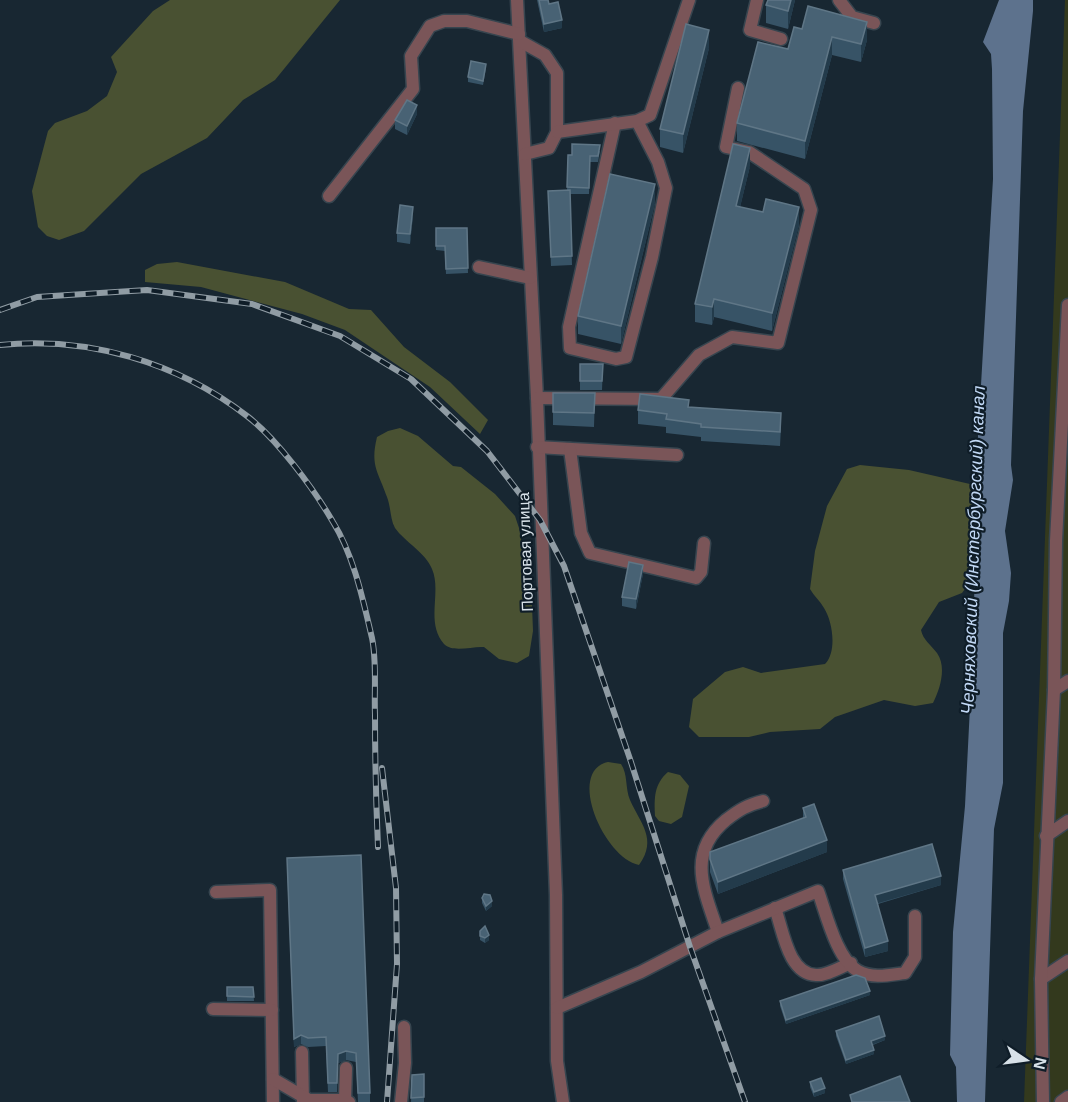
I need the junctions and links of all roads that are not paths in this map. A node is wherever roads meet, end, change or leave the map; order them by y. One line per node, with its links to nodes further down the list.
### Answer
1 (517, 0): 6 (street, Портовая улица)
2 (689, 0): 9 (street)
3 (757, 0): 7 (street)
4 (839, 0): 5 (street)
5 (874, 23)
6 (520, 38): 11 (street); 12 (street, Портовая улица); 13 (street)
7 (781, 39)
8 (738, 88): 18 (street)
9 (637, 121): 10 (street); 10 (street)
10 (615, 123): 11 (street)
11 (557, 132): 12 (street)
12 (525, 154): 15 (street, Портовая улица)
13 (329, 196)
14 (479, 267): 15 (street)
15 (530, 278): 18 (street, Портовая улица)
16 (1068, 305): 17 (street)
17 (1066, 395): 23 (street)
18 (537, 398): 19 (street, Портовая улица)
19 (537, 447): 20 (street); 37 (street, Портовая улица)
20 (570, 449): 21 (street); 24 (street)
21 (677, 455)
22 (1068, 532): 23 (street)
23 (1056, 541): 26 (street)
24 (704, 543)
25 (1068, 681): 26 (street)
26 (1054, 690): 29 (street)
27 (763, 801): 33 (street)
28 (1068, 821): 29 (street)
29 (1046, 836): 36 (street)
30 (216, 892): 39 (street)
31 (775, 908): 33 (street); 35 (street); 35 (street)
32 (915, 916): 35 (street)
33 (718, 932): 37 (street)
34 (1068, 961): 36 (street)
35 (851, 963)
36 (1041, 979): 50 (street)
37 (557, 1008): 49 (street, Портовая улица)
38 (213, 1009): 39 (street)
39 (272, 1010): 43 (street)
40 (404, 1027): 48 (street)
41 (302, 1052): 45 (street)
42 (345, 1068): 46 (street)
43 (273, 1079): 45 (street); 47 (street)
44 (1068, 1098): 51 (street)
45 (303, 1099): 46 (street)
46 (347, 1101)
47 (273, 1102)
48 (401, 1102)
49 (563, 1102)
50 (1043, 1102)
51 (1061, 1102)

